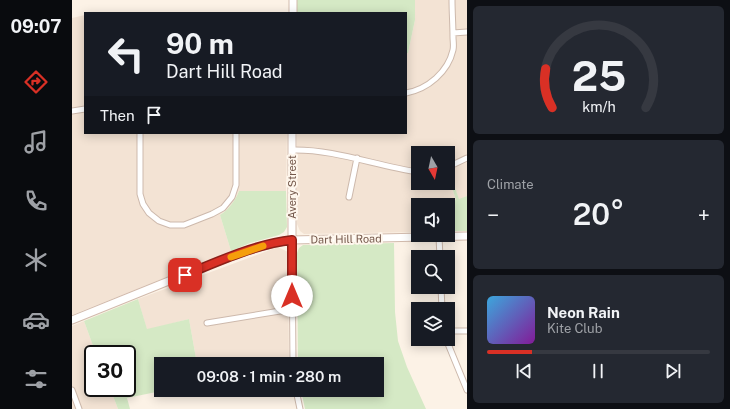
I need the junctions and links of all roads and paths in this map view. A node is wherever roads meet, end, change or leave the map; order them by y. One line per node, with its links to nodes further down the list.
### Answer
1 (293, 0): 3 (main road)
2 (452, 0): 5 (street)
3 (293, 12)
4 (467, 32): 5 (street)
5 (453, 33): 6 (street)
6 (407, 93)
7 (84, 109): 8 (street)
8 (72, 111)
9 (140, 134): 10 (street)
10 (236, 134)
11 (292, 134): 12 (main road, Avery Street)
12 (292, 150): 13 (street); 21 (main road, Avery Street)
13 (356, 158): 16 (street); 17 (street)
14 (467, 158): 15 (street)
15 (455, 164)
16 (411, 171)
17 (349, 197)
18 (455, 236): 19 (main road, Dart Hill Road)
19 (467, 236)
20 (411, 238): 21 (main road, Dart Hill Road)
21 (292, 240): 22 (street); 23 (main road, Dart Hill Road)
22 (292, 310): 24 (street); 28 (street)
23 (72, 320)
24 (207, 323)
25 (455, 331): 26 (street)
26 (467, 331)
27 (449, 346): 30 (street)
28 (292, 357)
29 (72, 390): 32 (street)
30 (467, 390)
31 (297, 397): 33 (street)
32 (79, 409)
33 (300, 409)

